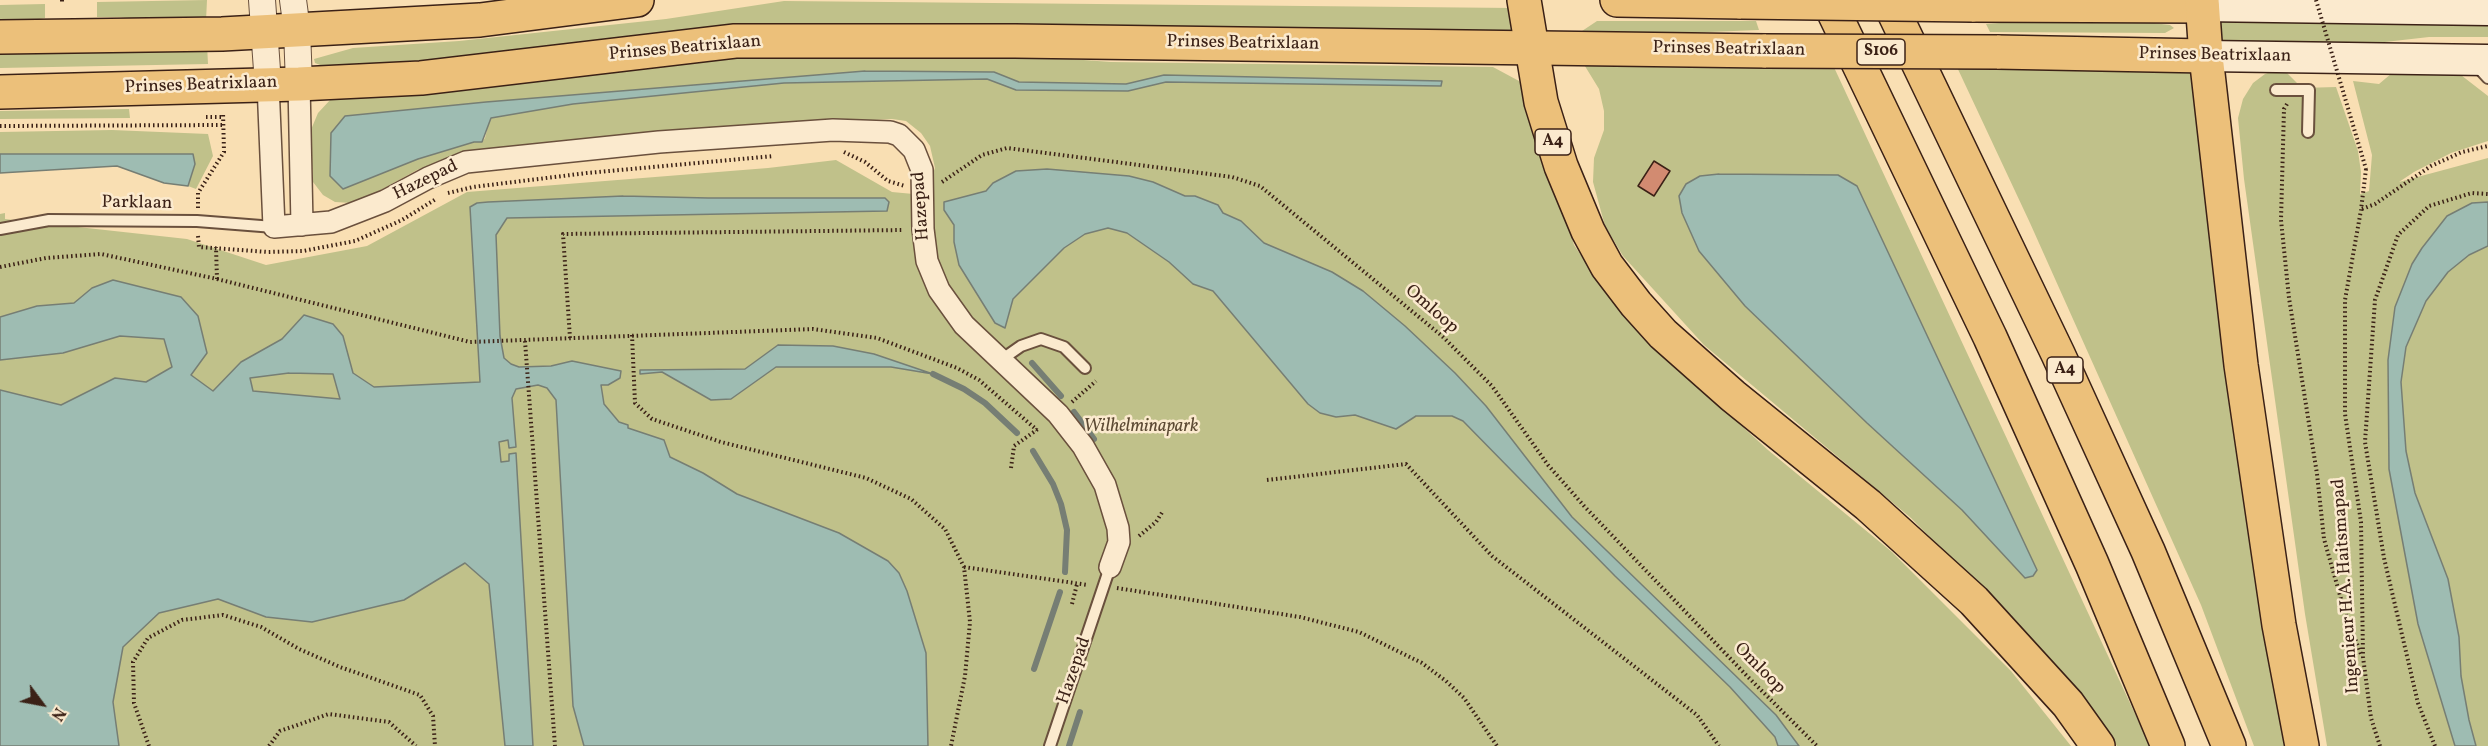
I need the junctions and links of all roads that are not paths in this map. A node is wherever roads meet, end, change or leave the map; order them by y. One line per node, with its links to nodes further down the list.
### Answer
1 (637, 0): 8 (main road)
2 (1524, 0): 11 (main road, A4)
3 (1617, 0): 6 (main road, bridge)
4 (1828, 0): 26 (main road)
5 (1888, 0): 27 (main road, A4)
6 (2202, 3): 7 (main road); 12 (main road)
7 (2488, 10)
8 (295, 15): 9 (main road); 14 (street)
9 (262, 16): 10 (main road); 14 (street)
10 (0, 37)
11 (1532, 48): 12 (main road, Prinses Beatrixlaan / S106, bridge); 14 (main road, Prinses Beatrixlaan); 25 (main road, A4)
12 (2206, 57): 13 (main road, Prinses Beatrixlaan / S106); 28 (main road)
13 (2482, 66)
14 (283, 84): 16 (main road, Prinses Beatrixlaan); 18 (street); 19 (street)
15 (2276, 90): 17 (lane)
16 (0, 92)
17 (2308, 132)
18 (302, 225): 19 (street, Hazepad); 21 (street, Hazepad)
19 (274, 227): 20 (lane, Parklaan)
20 (0, 229)
21 (1001, 360): 22 (lane); 23 (street, Hazepad)
22 (1085, 368)
23 (1107, 577): 24 (lane, Hazepad)
24 (1050, 746)
25 (2098, 746)
26 (2168, 746)
27 (2229, 746)
28 (2302, 746)

